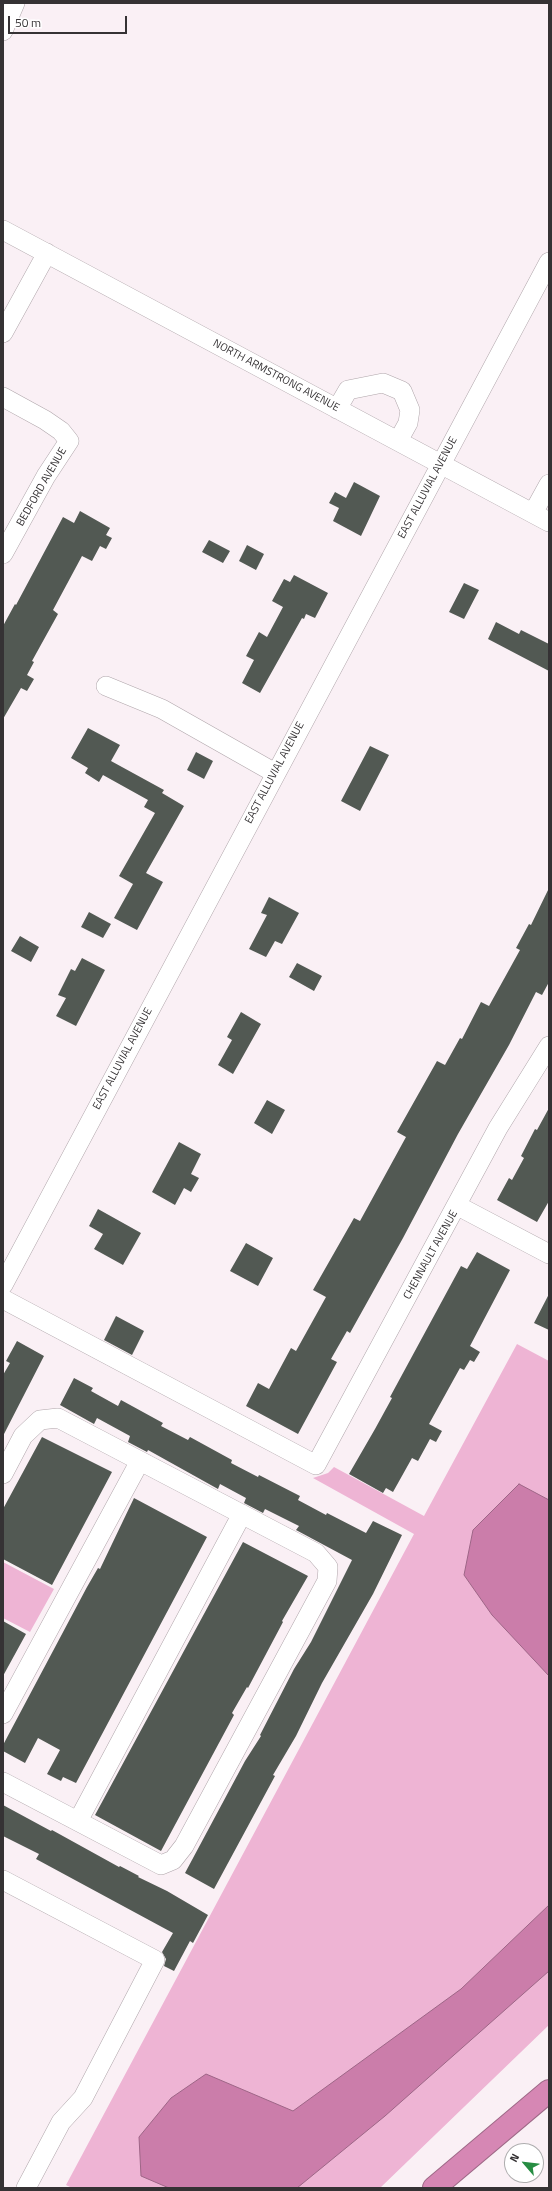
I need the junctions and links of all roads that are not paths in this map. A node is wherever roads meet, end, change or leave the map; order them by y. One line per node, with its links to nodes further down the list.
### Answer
1 (15, 3): 2 (street)
2 (3, 31)
3 (3, 230): 4 (street, NORTH ARMSTRONG AVENUE)
4 (46, 253): 7 (street); 9 (street, NORTH ARMSTRONG AVENUE)
5 (549, 262): 6 (street, EAST ALLUVIAL AVENUE)
6 (544, 286): 11 (street, EAST ALLUVIAL AVENUE)
7 (3, 333)
8 (3, 397): 14 (street, BEDFORD AVENUE)
9 (337, 409): 10 (street, NORTH ARMSTRONG AVENUE); 10 (street)
10 (398, 441): 11 (street, NORTH ARMSTRONG AVENUE)
11 (441, 464): 13 (street, NORTH ARMSTRONG AVENUE); 16 (street, EAST ALLUVIAL AVENUE)
12 (549, 484): 13 (street)
13 (541, 517)
14 (3, 554)
15 (106, 686): 16 (street)
16 (275, 773): 20 (street, EAST ALLUVIAL AVENUE)
17 (549, 1046): 18 (street, CHENNAULT AVENUE)
18 (458, 1206): 19 (street); 21 (street, CHENNAULT AVENUE)
19 (549, 1254)
20 (6, 1275)
21 (3, 1299)
22 (140, 1460): 23 (street); 24 (street); 25 (street)
23 (3, 1474)
24 (242, 1514): 27 (street); 27 (street)
25 (3, 1714)
26 (3, 1782): 27 (street)
27 (78, 1821)
28 (3, 1880): 30 (street)
29 (549, 2091): 31 (highway)
30 (26, 2188)
31 (434, 2188)

